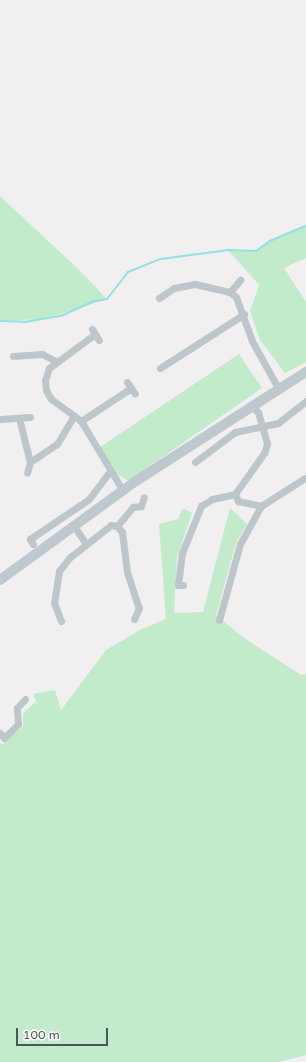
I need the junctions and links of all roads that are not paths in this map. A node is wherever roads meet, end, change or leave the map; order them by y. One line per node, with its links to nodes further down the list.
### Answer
1 (240, 280): 2 (street)
2 (230, 292): 3 (street); 4 (street)
3 (159, 298)
4 (244, 314): 8 (street); 10 (street)
5 (95, 335): 7 (street)
6 (13, 356): 7 (street)
7 (56, 361): 14 (street)
8 (160, 368)
9 (306, 372): 10 (street)
10 (278, 388): 13 (street)
11 (135, 394): 18 (street)
12 (306, 401): 19 (street)
13 (251, 406): 19 (street); 25 (street)
14 (74, 416): 18 (street); 20 (street)
15 (30, 417): 16 (street)
16 (19, 418): 17 (street); 20 (street)
17 (0, 420)
18 (82, 421): 22 (street)
19 (261, 425): 21 (street); 26 (street)
20 (30, 462): 23 (street)
21 (195, 462)
22 (109, 472): 25 (street); 31 (street)
23 (27, 473)
24 (306, 477): 28 (street)
25 (122, 491): 29 (street)
26 (235, 494): 28 (street); 36 (street)
27 (144, 497): 30 (street)
28 (261, 506): 38 (street)
29 (74, 526): 32 (street); 35 (street)
30 (117, 526): 32 (street); 37 (street)
31 (32, 544)
32 (86, 544): 34 (street)
33 (53, 564): 34 (street)
34 (60, 569): 39 (street)
35 (0, 580)
36 (183, 585)
37 (134, 619)
38 (219, 620)
39 (61, 621)
40 (25, 699): 41 (street)
41 (0, 733)

